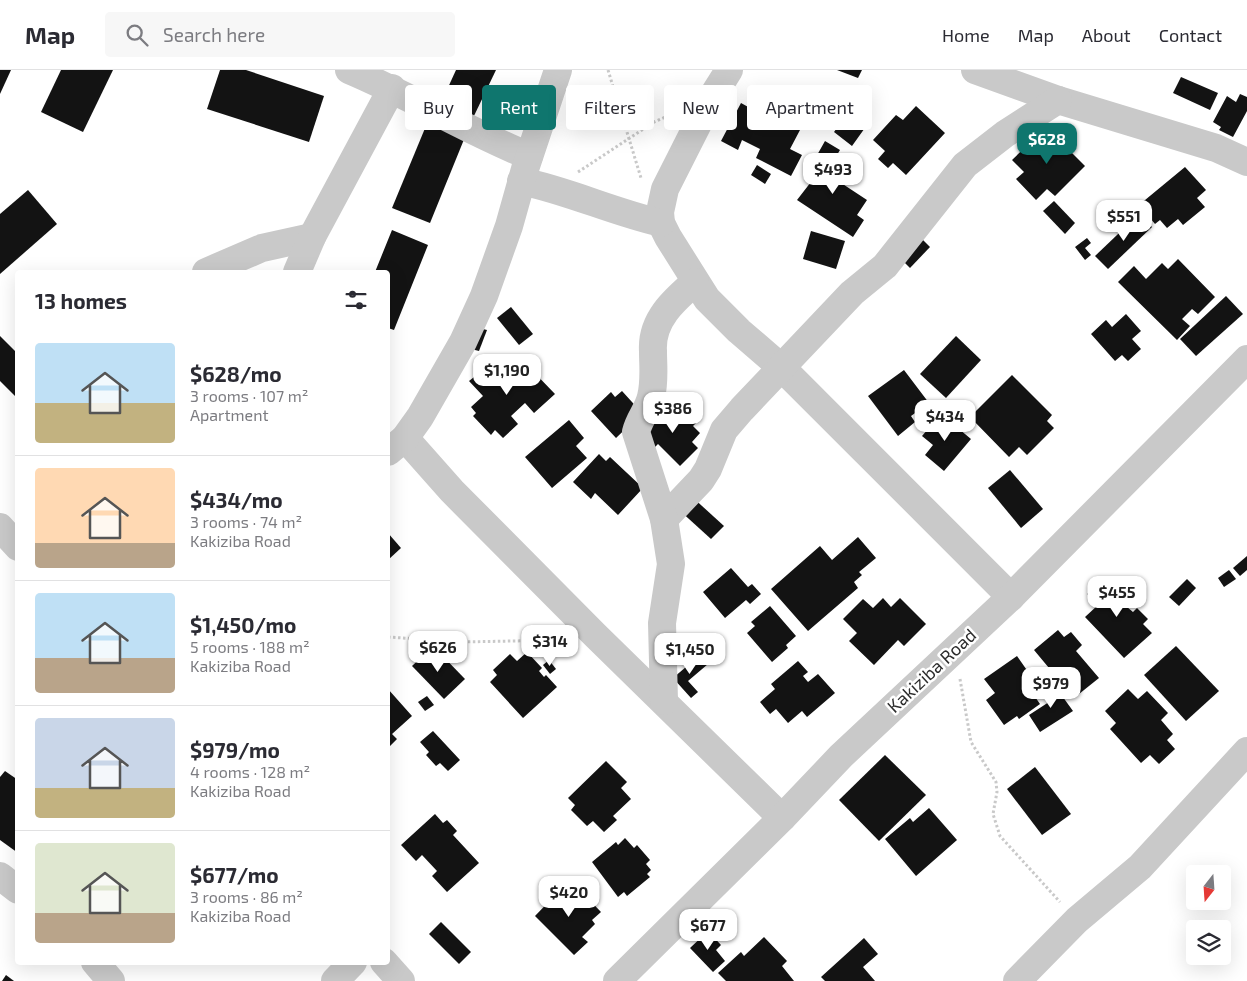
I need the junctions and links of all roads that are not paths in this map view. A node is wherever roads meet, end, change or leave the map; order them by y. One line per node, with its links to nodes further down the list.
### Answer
1 (349, 70): 5 (street)
2 (558, 70): 8 (street)
3 (729, 70): 9 (street)
4 (975, 70): 6 (street)
5 (392, 88): 8 (street); 10 (street)
6 (1058, 100): 7 (street); 15 (street)
7 (1247, 162)
8 (525, 169): 9 (street); 16 (street)
9 (661, 214): 13 (street)
10 (312, 237): 11 (street); 12 (street)
11 (211, 270)
12 (298, 270)
13 (695, 282): 15 (street); 17 (street)
14 (1247, 360): 20 (street, Kakiziba Road)
15 (782, 368): 17 (street); 20 (street)
16 (396, 445): 21 (street)
17 (664, 519): 21 (street)
18 (0, 528): 19 (street)
19 (15, 544)
20 (1011, 597): 23 (street, Kakiziba Road)
21 (664, 701): 23 (street)
22 (1247, 750): 33 (street)
23 (782, 818): 32 (street, Kakiziba Road)
24 (0, 876): 25 (street)
25 (15, 888)
26 (98, 965): 29 (street)
27 (350, 965): 30 (street)
28 (387, 965): 31 (street)
29 (111, 981)
30 (335, 981)
31 (401, 981)
32 (617, 981)
33 (1016, 981)

